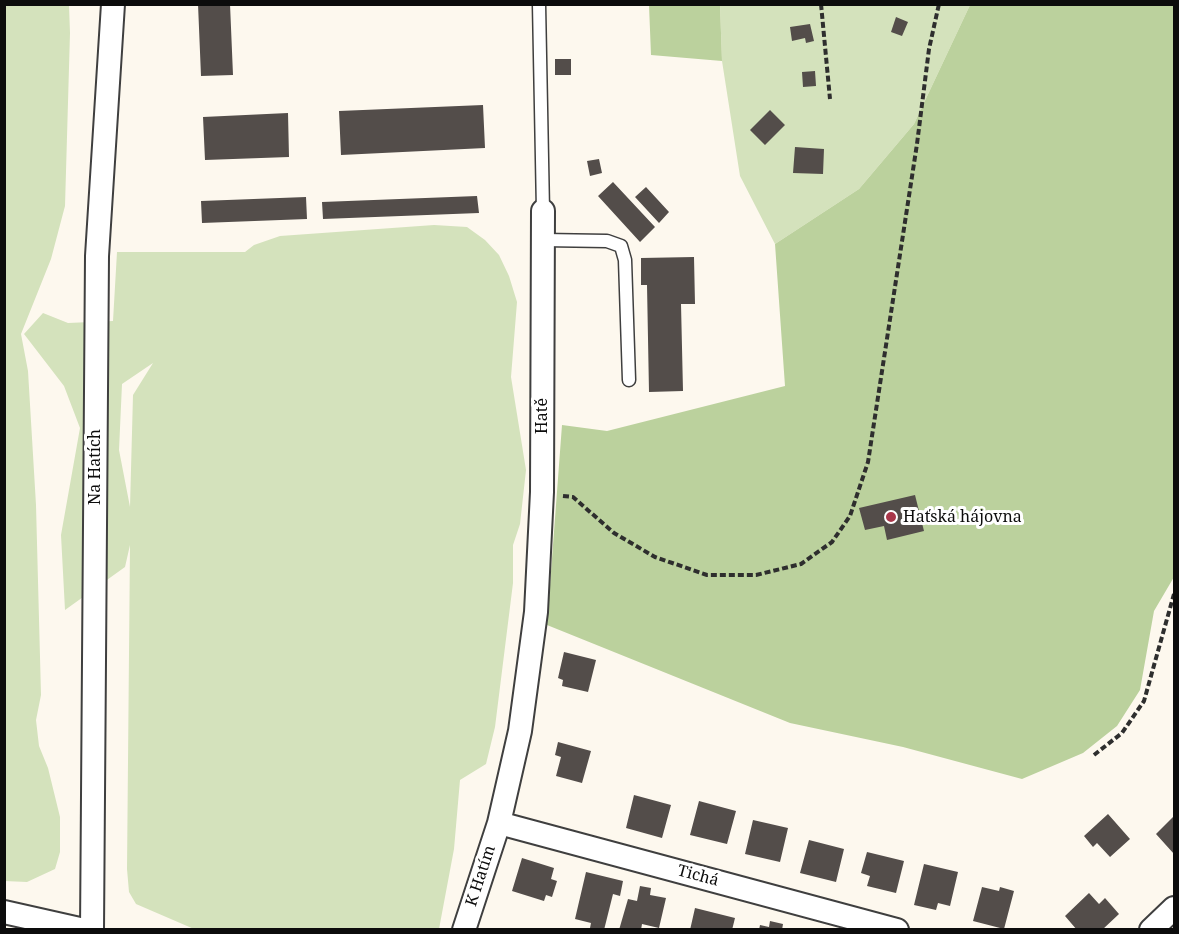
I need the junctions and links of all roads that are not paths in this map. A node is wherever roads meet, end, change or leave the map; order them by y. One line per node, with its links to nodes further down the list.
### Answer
1 (112, 4): 10 (street, Na Hatích)
2 (539, 4): 3 (lane, Hatě)
3 (543, 211): 4 (street, Hatě)
4 (543, 240): 5 (lane); 6 (street, Hatě)
5 (629, 380)
6 (499, 823): 11 (street, K Hatím); 12 (street, Tichá)
7 (1174, 908): 13 (street)
8 (4, 912): 9 (street)
9 (84, 930)
10 (92, 930)
11 (464, 930)
12 (897, 930)
13 (1151, 930)

